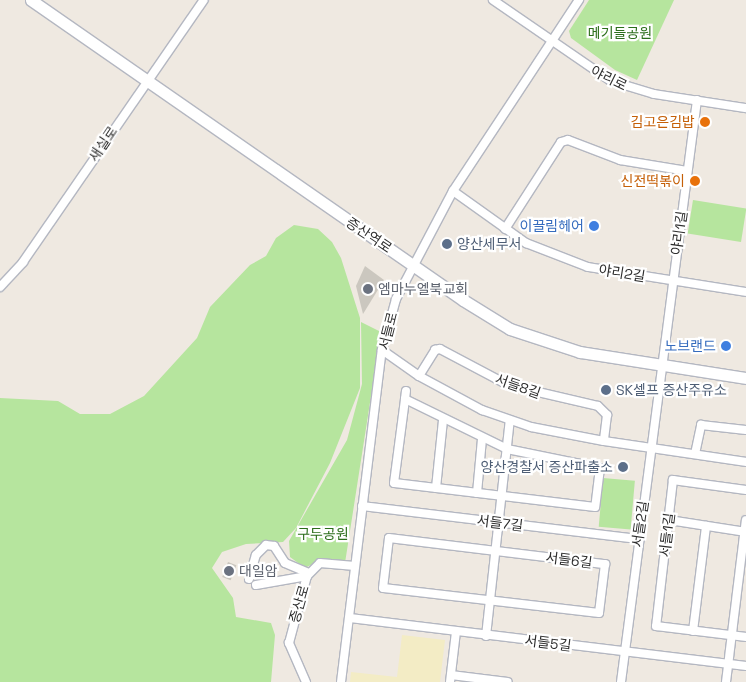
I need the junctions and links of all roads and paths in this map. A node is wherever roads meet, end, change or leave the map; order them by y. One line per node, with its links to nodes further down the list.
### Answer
1 (31, 0): 6 (street, 증산역로)
2 (204, 0): 6 (street, 새실로)
3 (493, 0): 5 (street, 야리로)
4 (578, 0): 5 (street, 서들로)
5 (550, 41): 7 (street, 야리로); 10 (street, 서들로)
6 (146, 81): 12 (street, 증산역로); 14 (street, 새실로)
7 (697, 100): 8 (street, 야리로); 9 (street, 야리1길)
8 (746, 108)
9 (687, 171): 11 (street); 13 (street, 야리1길)
10 (454, 191): 11 (street, 야리2길); 12 (street, 서들로)
11 (505, 229): 13 (street, 야리2길)
12 (412, 264): 16 (street, 서들로); 17 (street, 증산역로)
13 (672, 281): 15 (street, 야리2길); 17 (street, 야리1길)
14 (0, 287)
15 (746, 292)
16 (382, 350): 18 (street); 33 (street, 서들로)
17 (660, 366): 19 (street, 증산역로); 25 (street, 서들2길)
18 (419, 376): 21 (street); 24 (street, 서들8길)
19 (746, 378)
20 (443, 420): 23 (street); 29 (street); 29 (street)
21 (510, 420): 24 (street); 26 (street)
22 (746, 430): 27 (street)
23 (482, 439): 26 (street); 31 (street)
24 (604, 440): 25 (street)
25 (650, 447): 27 (street); 39 (street, 서들2길)
26 (507, 449): 32 (street); 32 (street)
27 (695, 454): 28 (street)
28 (746, 462)
29 (436, 488): 31 (street)
30 (746, 490): 34 (street, 서들1길)
31 (477, 493): 32 (street)
32 (502, 496): 36 (street)
33 (362, 506): 36 (street, 서들7길); 41 (street, 서들로)
34 (669, 520): 37 (street); 49 (street, 서들1길)
35 (746, 520): 38 (street)
36 (498, 522): 39 (street, 서들7길); 40 (street)
37 (706, 526): 38 (street); 49 (street)
38 (745, 532): 45 (street)
39 (638, 539): 54 (street, 서들2길)
40 (495, 551): 47 (street); 47 (street, 서들6길); 47 (street, 서들6길)
41 (355, 566): 42 (street, 증산로); 48 (street, 서들로)
42 (307, 574): 43 (street); 44 (street); 58 (street, 증산로)
43 (249, 578)
44 (256, 585)
45 (737, 597): 46 (street); 52 (street)
46 (746, 598)
47 (490, 601): 51 (street)
48 (350, 618): 50 (street, 서들5길); 59 (street, 서들로)
49 (693, 631): 52 (street, 서들1길)
50 (456, 632): 51 (street, 서들5길); 57 (street)
51 (486, 636): 54 (street, 서들5길)
52 (732, 636): 53 (street, 서들1길); 55 (street)
53 (746, 638)
54 (624, 652): 55 (street, 서들5길); 61 (street, 서들2길)
55 (728, 664): 56 (street, 서들5길); 62 (street)
56 (746, 666)
57 (450, 679): 60 (street)
58 (306, 682)
59 (341, 682)
60 (508, 682)
61 (621, 682)
62 (726, 682)

